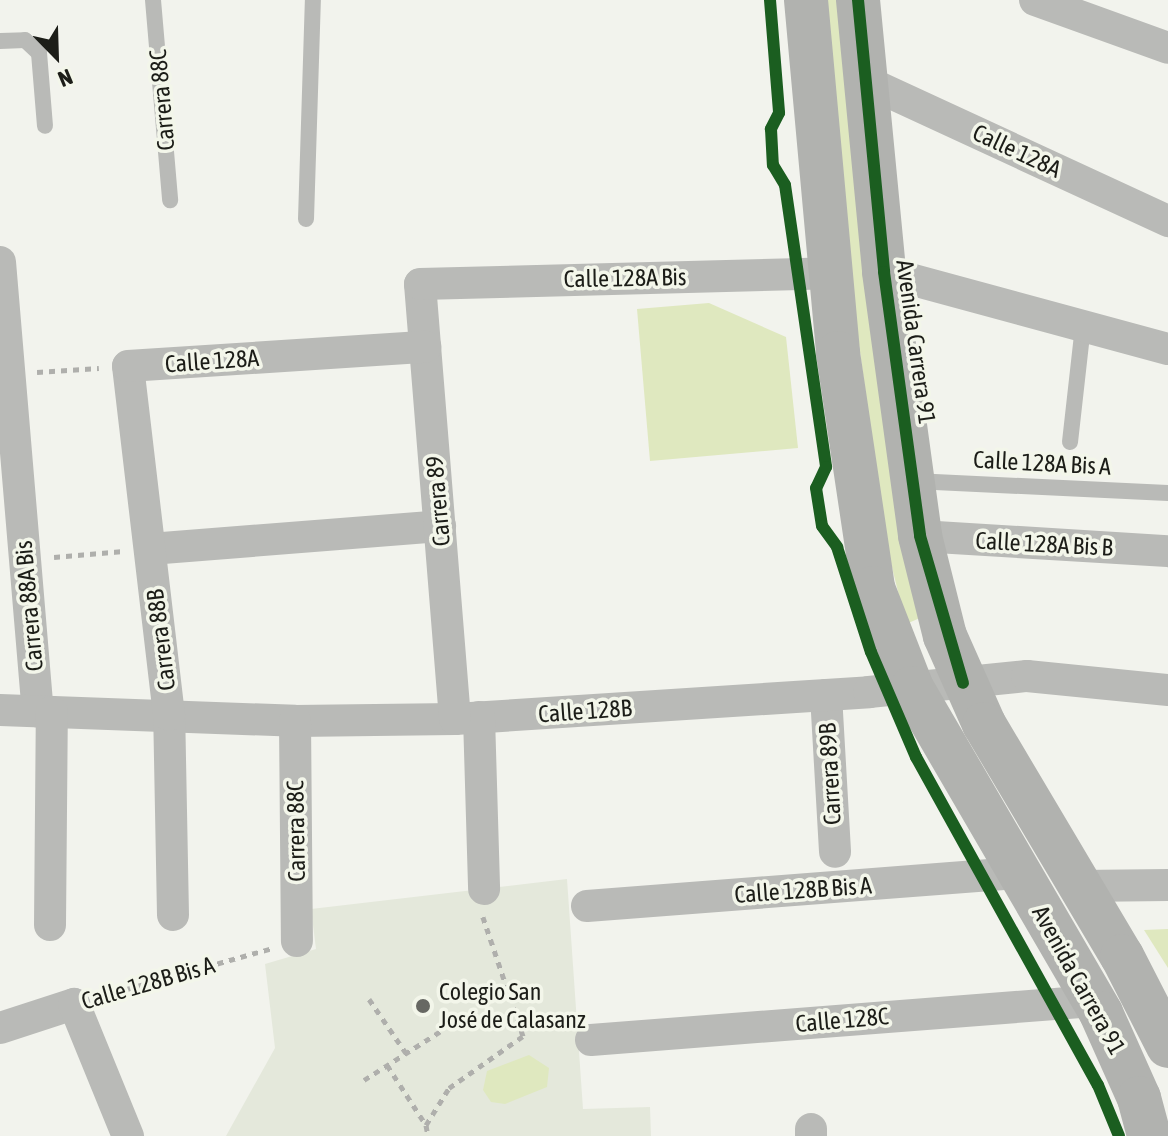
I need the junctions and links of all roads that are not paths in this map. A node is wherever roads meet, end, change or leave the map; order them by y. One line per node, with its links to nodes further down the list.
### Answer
1 (153, 0): 10 (lane, Carrera 88C)
2 (313, 0): 11 (lane)
3 (806, 0): 15 (main road, Avenida Carrera 91)
4 (858, 0): 8 (main road, Avenida Carrera 91)
5 (1035, 0): 7 (street)
6 (0, 41): 9 (lane)
7 (1168, 48)
8 (865, 81): 12 (street, Calle 128A); 14 (main road, Avenida Carrera 91)
9 (45, 126)
10 (170, 200)
11 (306, 219)
12 (1168, 221)
13 (0, 262): 21 (street, Carrera 88A Bis)
14 (884, 272): 17 (street); 23 (main road, Avenida Carrera 91)
15 (830, 273): 16 (street, Calle 128A Bis); 31 (main road, Avenida Carrera 91)
16 (420, 284): 18 (street, Carrera 89)
17 (1083, 326): 19 (street); 22 (lane)
18 (425, 347): 20 (street, Calle 128A); 25 (street, Carrera 89)
19 (1168, 349)
20 (128, 366): 28 (street, Carrera 88B)
21 (5, 374): 27 (street, Carrera 88A Bis)
22 (1070, 442)
23 (913, 481): 24 (lane, Calle 128A Bis A); 26 (main road, Avenida Carrera 91)
24 (1168, 493)
25 (440, 526): 28 (street); 37 (street, Carrera 89)
26 (920, 536): 29 (street, Calle 128A Bis B); 30 (main road, Avenida Carrera 91)
27 (16, 543): 35 (street, Carrera 88A Bis)
28 (150, 549): 36 (street, Carrera 88B)
29 (1168, 551)
30 (963, 683): 31 (street, Calle 128B); 32 (street, Calle 128B); 42 (main road, Avenida Carrera 91)
31 (912, 688): 33 (street, Calle 128B); 40 (main road, Avenida Carrera 91)
32 (1168, 690)
33 (826, 695): 37 (street, Calle 128B); 39 (street, Carrera 89B)
34 (0, 710): 35 (street, Calle 128B)
35 (45, 712): 36 (street, Calle 128B); 46 (street, Carrera 88A Bis)
36 (169, 715): 38 (street, Calle 128B); 45 (street, Carrera 88B)
37 (467, 718): 38 (street, Calle 128B); 43 (street, Carrera 89)
38 (295, 721): 47 (street, Carrera 88C)
39 (835, 852)
40 (1019, 873): 44 (street, Calle 128B Bis A); 48 (main road, Avenida Carrera 91)
41 (1168, 885): 42 (street)
42 (1080, 886): 51 (main road, Avenida Carrera 91)
43 (483, 902)
44 (587, 906)
45 (173, 915)
46 (50, 925)
47 (297, 941)
48 (1093, 1001): 50 (street, Calle 128C); 53 (main road, Avenida Carrera 91)
49 (0, 1028): 52 (street, Calle 128B Bis A)
50 (591, 1040)
51 (1168, 1046)
52 (128, 1136)
53 (1149, 1136)

